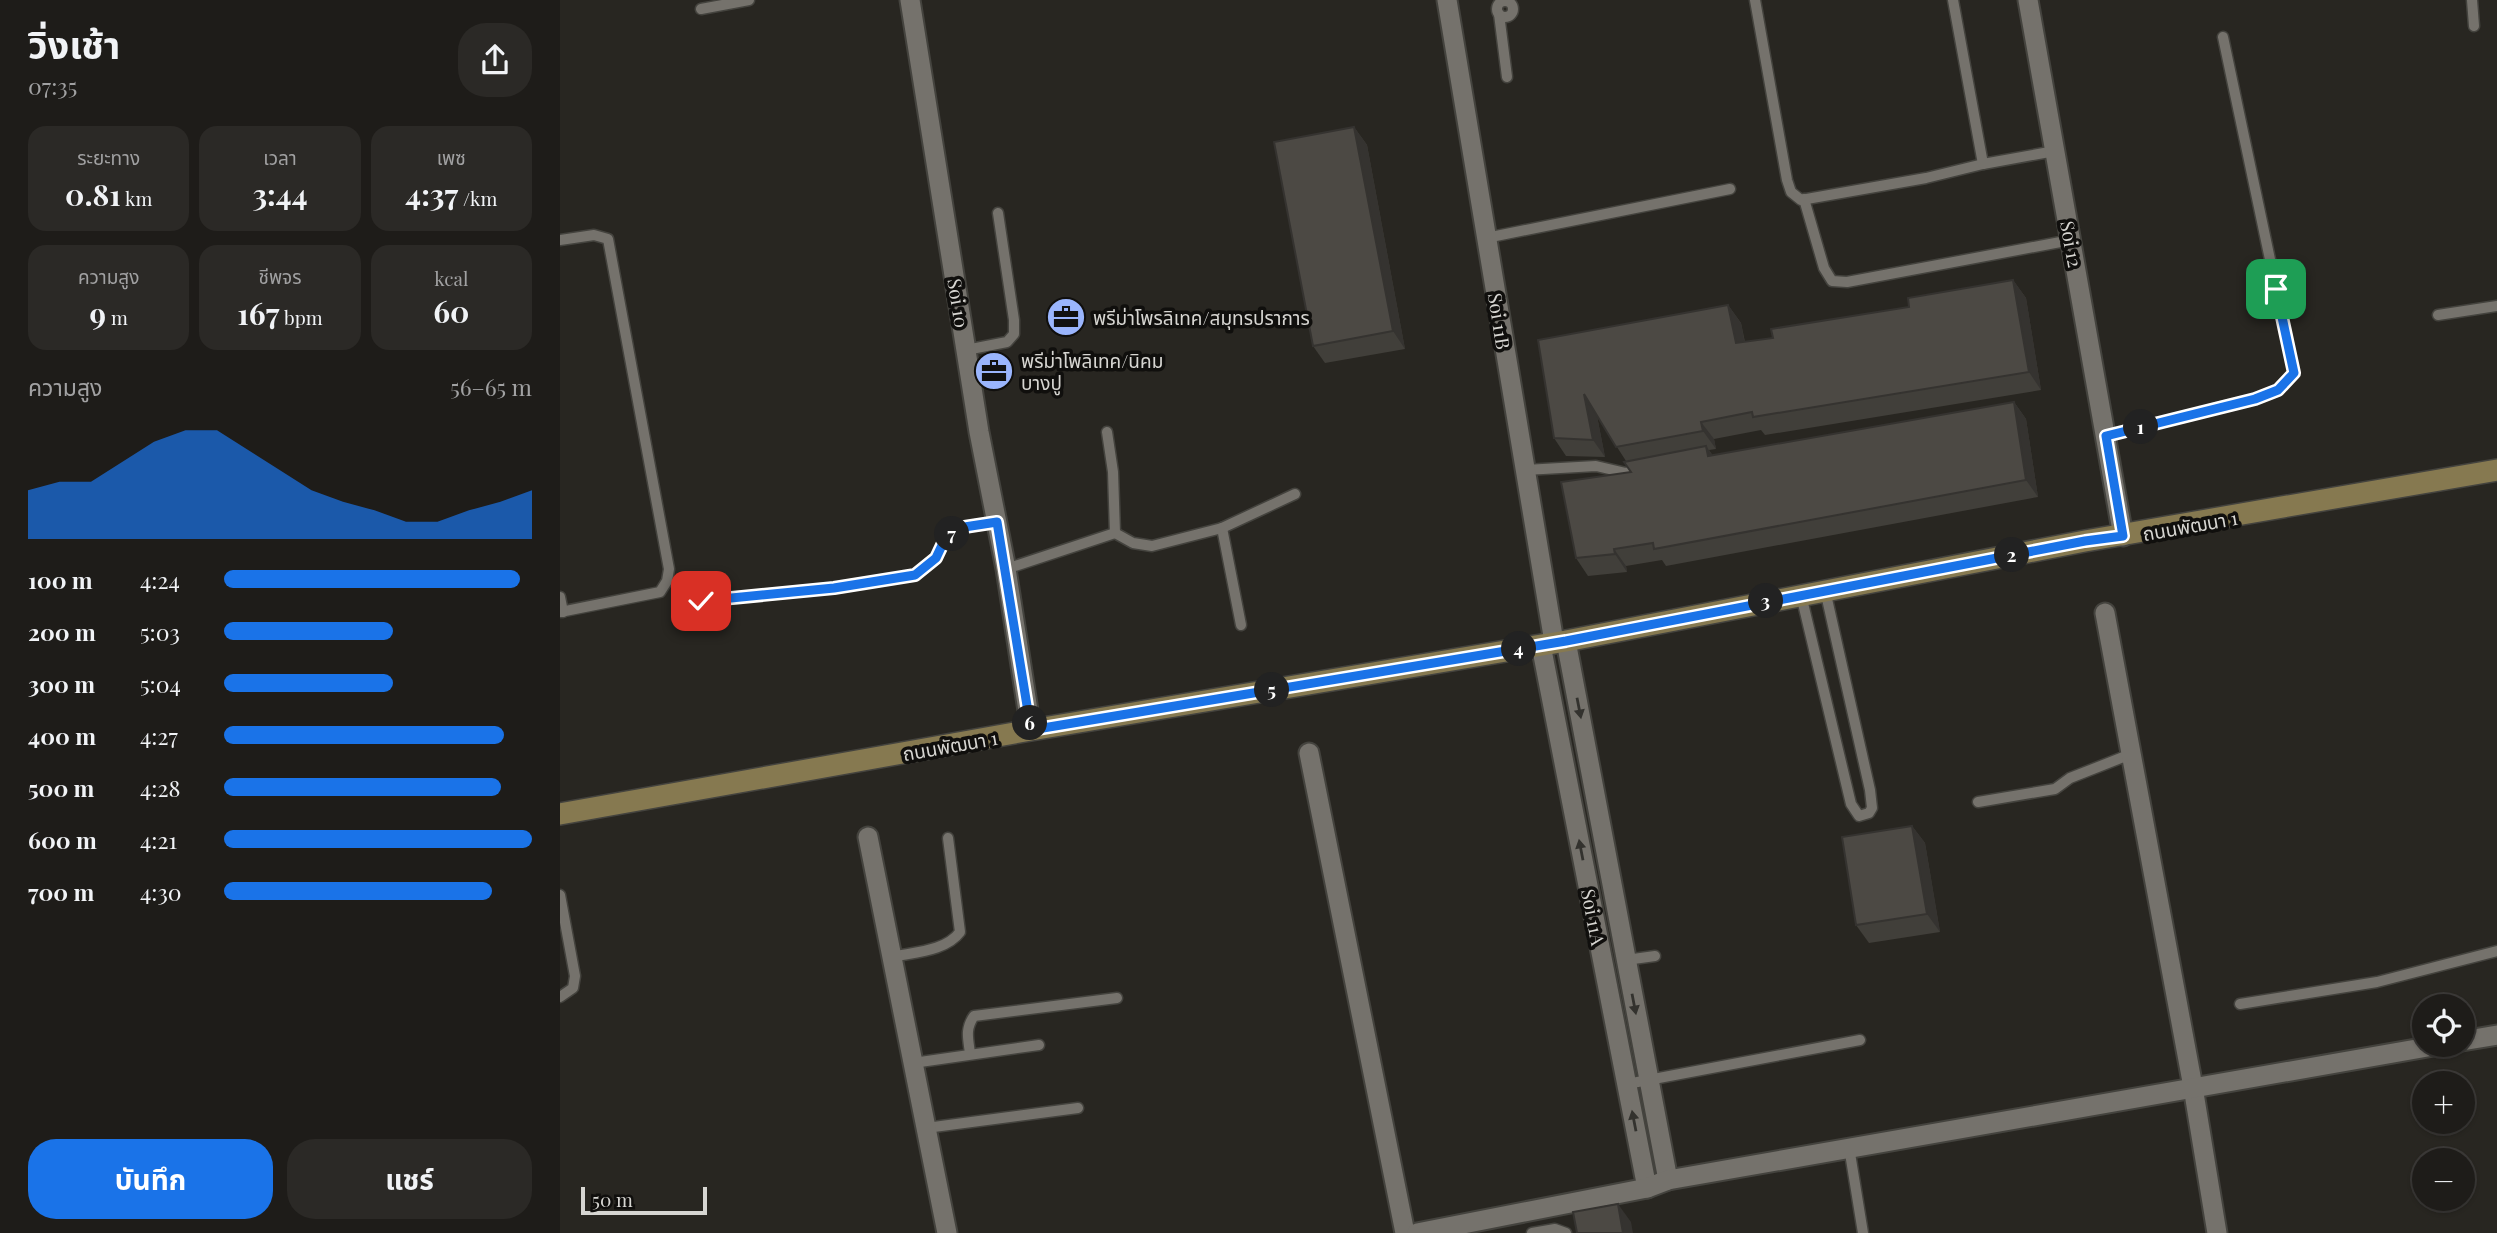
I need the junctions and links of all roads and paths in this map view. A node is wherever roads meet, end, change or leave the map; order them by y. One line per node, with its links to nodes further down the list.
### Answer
1 (749, 0): 9 (lane)
2 (910, 0): 23 (street, Soi 10)
3 (1447, 0): 18 (street, Soi 11B)
4 (1755, 0): 16 (lane)
5 (1953, 0): 14 (lane)
6 (2028, 0): 13 (street, Soi 12)
7 (2472, 0): 10 (lane)
8 (1499, 6): 12 (lane)
9 (701, 9)
10 (2474, 26)
11 (2222, 37): 25 (lane)
12 (1507, 77)
13 (2055, 151): 14 (lane); 20 (street, Soi 12)
14 (1983, 164): 16 (lane)
15 (1730, 189): 18 (lane)
16 (1804, 199): 20 (lane)
17 (998, 214): 23 (lane)
18 (1486, 238): 26 (street, Soi 11B)
19 (560, 240): 39 (lane)
20 (2071, 240): 25 (street, Soi 12)
21 (2497, 306): 22 (lane)
22 (2438, 315)
23 (966, 350): 30 (street, Soi 10)
24 (1107, 432): 32 (lane)
25 (2106, 436): 33 (street, Soi 12)
26 (1525, 470): 28 (lane); 42 (street, Soi 11B)
27 (2497, 470): 33 (main road, ถนนพัฒนา 1)
28 (1639, 471)
29 (1295, 494): 31 (lane)
30 (997, 522): 34 (street, Soi 10); 38 (lane)
31 (1222, 528): 32 (lane); 41 (lane)
32 (1115, 533): 34 (lane)
33 (2123, 536): 35 (main road, ถนนพัฒนา 1)
34 (1006, 569): 43 (street, Soi 10)
35 (1825, 590): 36 (main road, ถนนพัฒนา 1); 36 (lane)
36 (1801, 594): 42 (main road, ถนนพัฒนา 1)
37 (560, 597): 39 (lane)
38 (701, 601)
39 (561, 612)
40 (2105, 613): 45 (street)
41 (1241, 625)
42 (1554, 643): 43 (main road, ถนนพัฒนา 1); 51 (street, one-way to 51); 52 (street, Soi 11A, one-way to 42)
43 (1031, 730): 47 (main road, ถนนพัฒนา 1)
44 (1309, 752): 78 (street)
45 (2131, 754): 46 (lane); 71 (street)
46 (1978, 802)
47 (560, 814)
48 (869, 837): 55 (street)
49 (948, 838): 55 (lane)
50 (560, 895): 57 (lane)
51 (1619, 926): 52 (street); 56 (street)
52 (1596, 930): 64 (street, Soi 11A)
53 (2497, 951): 59 (lane)
54 (1654, 956): 56 (lane)
55 (892, 957): 68 (street)
56 (1626, 960): 61 (street, one-way to 61)
57 (560, 998)
58 (1116, 998): 67 (lane)
59 (2240, 1004)
60 (2497, 1035): 62 (street)
61 (1640, 1038): 64 (street); 69 (street)
62 (2475, 1039)
63 (1860, 1040): 69 (lane)
64 (1618, 1041): 70 (street, Soi 11A)
65 (1039, 1045): 67 (lane)
66 (2412, 1050): 71 (street)
67 (971, 1053): 68 (lane)
68 (913, 1063): 73 (street)
69 (1648, 1080): 70 (lane); 75 (street)
70 (1627, 1084): 76 (street, Soi 11A, one-way to 70)
71 (2193, 1087): 74 (street); 83 (street)
72 (1079, 1108): 73 (lane)
73 (926, 1128): 77 (street)
74 (1849, 1147): 75 (street); 82 (lane)
75 (1668, 1180): 76 (street)
76 (1647, 1188): 79 (street)
77 (947, 1233)
78 (1405, 1233)
79 (1417, 1233)
80 (1532, 1233): 81 (lane)
81 (1566, 1233)
82 (1863, 1233)
83 (2217, 1233)

